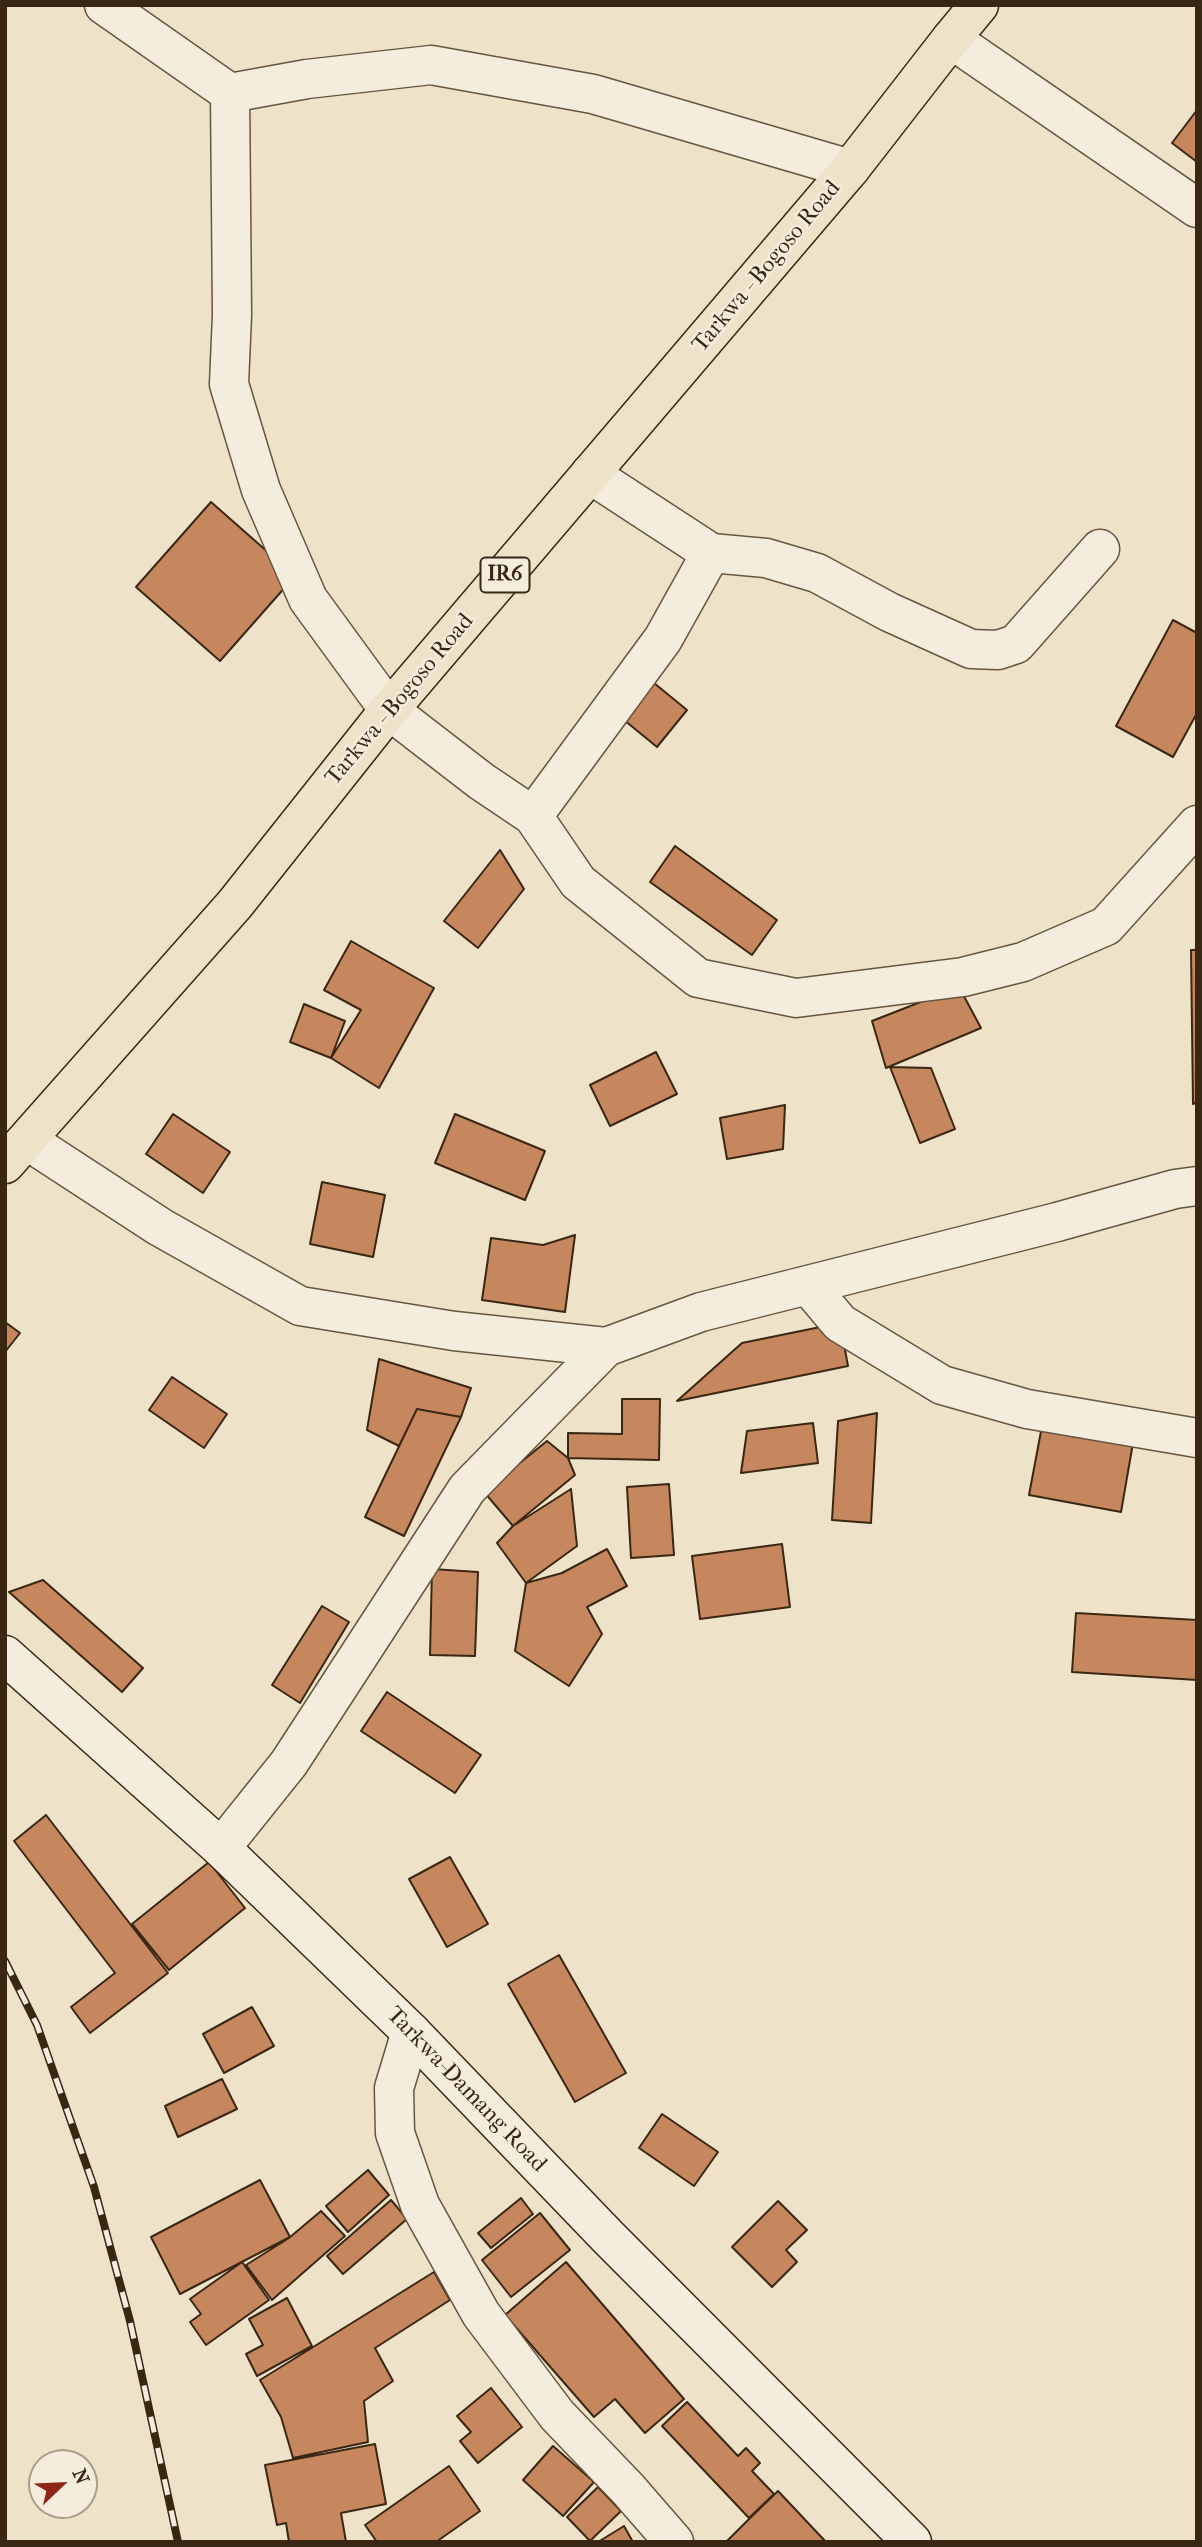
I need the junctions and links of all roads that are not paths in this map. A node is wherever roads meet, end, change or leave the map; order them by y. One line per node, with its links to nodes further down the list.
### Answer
1 (104, 5): 4 (street)
2 (979, 5): 3 (main road, Tarkwa - Bogoso Road / IR6)
3 (951, 39): 5 (main road, Tarkwa - Bogoso Road / IR6); 6 (street)
4 (230, 93): 5 (street); 10 (street)
5 (850, 169): 7 (main road, Tarkwa - Bogoso Road / IR6)
6 (1197, 208)
7 (590, 474): 9 (street); 10 (main road, Tarkwa - Bogoso Road / IR6)
8 (1100, 549): 9 (street)
9 (711, 553): 11 (street)
10 (389, 710): 11 (street); 13 (main road, Tarkwa - Bogoso Road / IR6)
11 (533, 816): 12 (street)
12 (1197, 825)
13 (16, 1153): 16 (street)
14 (1197, 1186): 15 (street)
15 (808, 1285): 16 (street); 17 (street)
16 (606, 1347): 19 (street)
17 (1197, 1438)
18 (5, 1655): 19 (street, Tarkwa-Damang Road)
19 (221, 1848): 20 (street, Tarkwa-Damang Road)
20 (411, 2032): 21 (street); 22 (street, Tarkwa-Damang Road)
21 (674, 2542)
22 (912, 2542)

